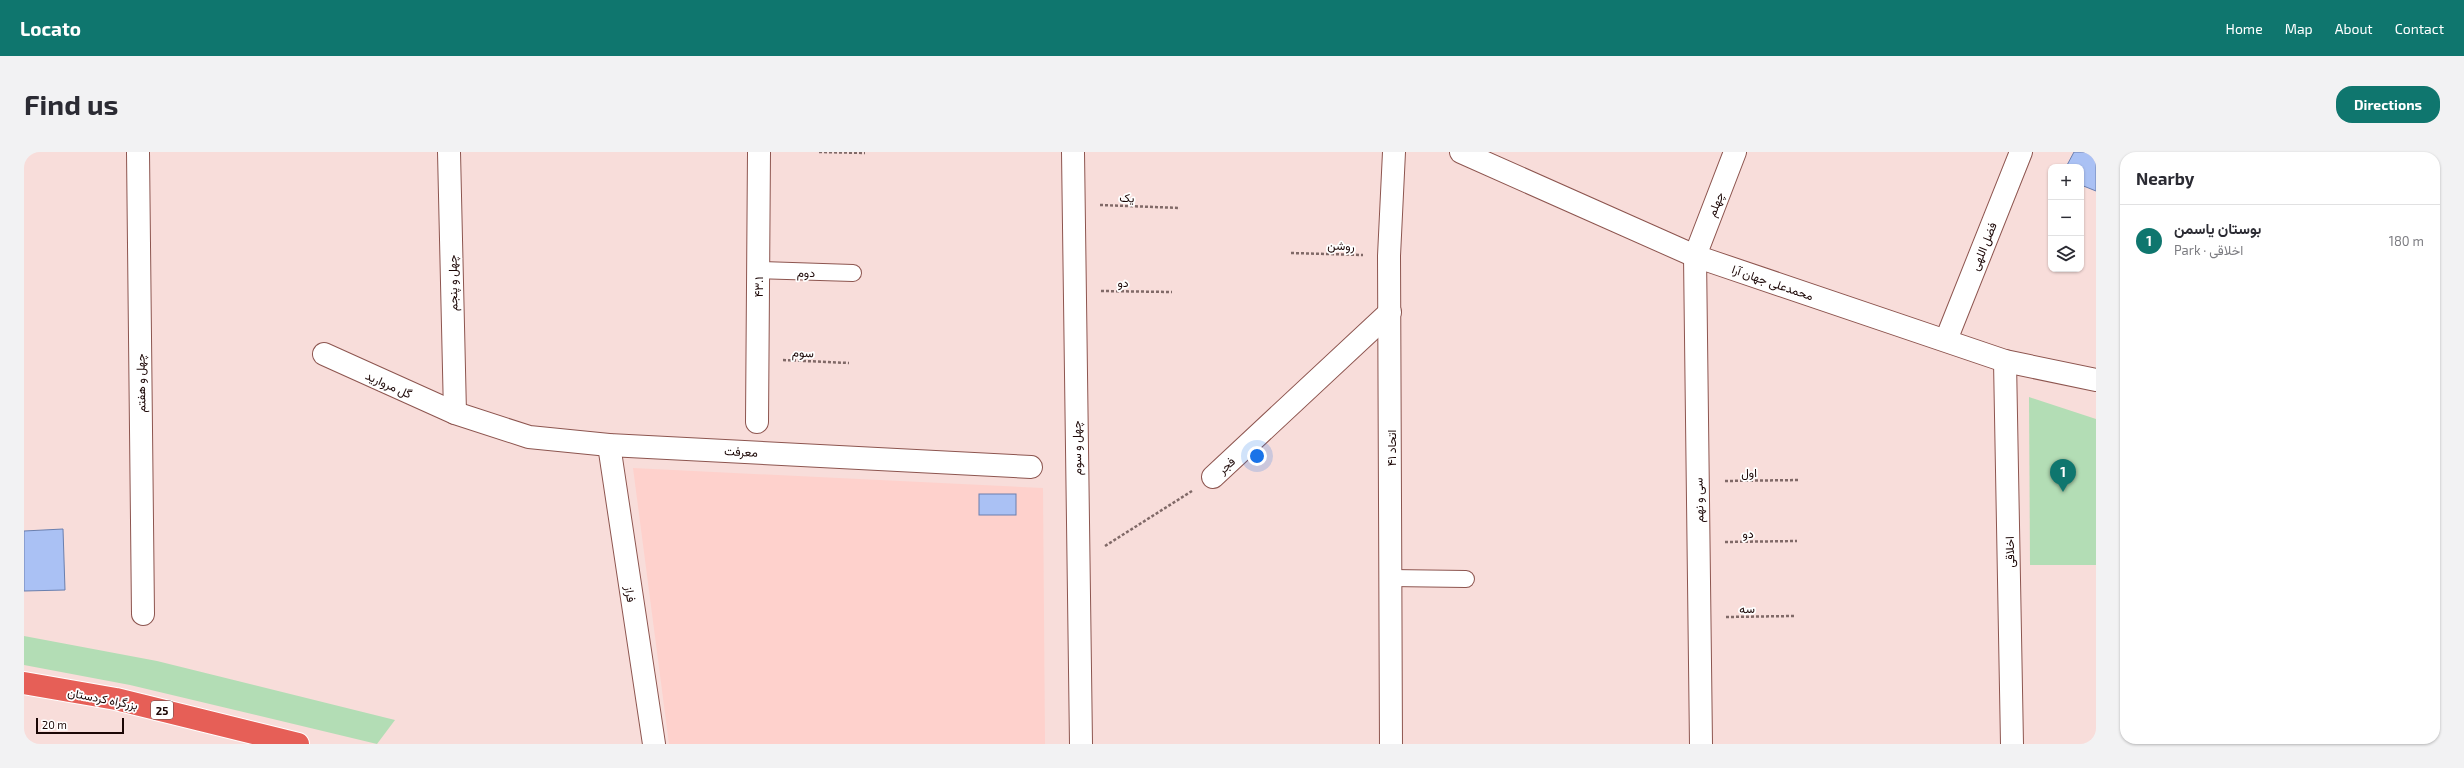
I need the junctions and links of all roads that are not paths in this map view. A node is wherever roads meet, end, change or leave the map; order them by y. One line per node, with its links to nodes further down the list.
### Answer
1 (138, 152): 24 (street, چهل و هفتم)
2 (449, 152): 17 (street, چهل و پنجم)
3 (759, 152): 10 (street, ۴۳.۱)
4 (1073, 152): 28 (street, چهل و سوم)
5 (1394, 152): 12 (street, اتحاد ۴۱)
6 (1461, 152): 9 (street, محمدعلی جهان آرا)
7 (1734, 152): 9 (street, چهلم)
8 (2021, 152): 13 (street, فضل اللهی)
9 (1695, 256): 13 (street, محمدعلی جهان آرا); 30 (street, سی و نهم)
10 (758, 270): 11 (lane, دوم); 18 (street, ۴۳.۱)
11 (853, 273)
12 (1390, 312): 21 (street, فجر); 22 (street, اتحاد ۴۱)
13 (1946, 340): 15 (street, محمدعلی جهان آرا)
14 (324, 354): 17 (street, گل مروارید)
15 (2005, 361): 16 (street, محمدعلی جهان آرا); 31 (street, اخلاقی)
16 (2096, 380)
17 (455, 413): 19 (street, معرفت)
18 (756, 422)
19 (609, 445): 20 (street, معرفت); 27 (street, فراز)
20 (1031, 467)
21 (1213, 477)
22 (1391, 578): 23 (lane); 29 (street, اتحاد ۴۱)
23 (1466, 579)
24 (143, 614)
25 (24, 683): 26 (highway, بزرگراه کردستان / 25)
26 (298, 744)
27 (654, 744)
28 (1081, 744)
29 (1391, 744)
30 (1702, 744)
31 (2012, 744)

